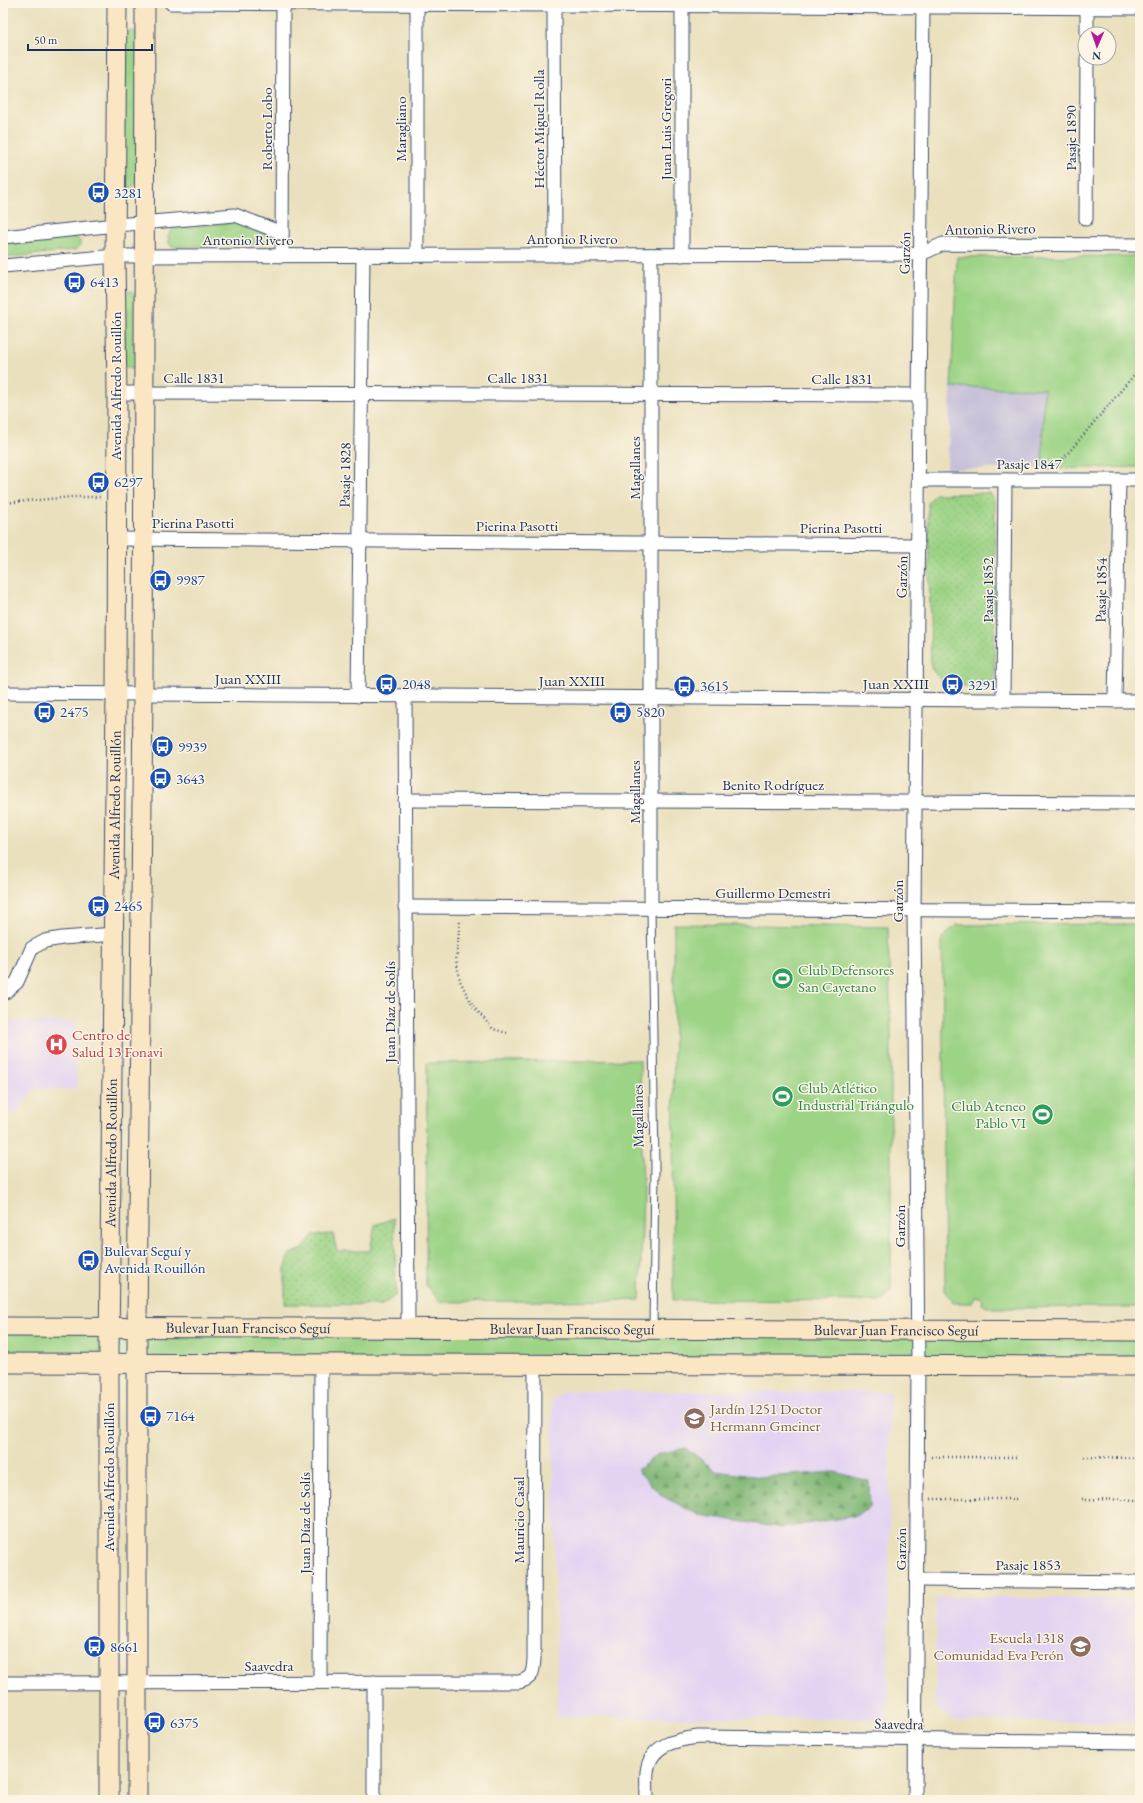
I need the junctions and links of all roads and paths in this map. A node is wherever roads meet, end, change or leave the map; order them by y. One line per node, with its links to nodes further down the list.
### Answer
1 (117, 3): 15 (street, Avenida Alfredo Rouillón)
2 (145, 3): 14 (street, Avenida Alfredo Rouillón)
3 (171, 3): 4 (street)
4 (283, 3): 5 (street); 16 (street, Roberto Lobo)
5 (416, 4): 6 (street); 21 (street, Maragliano)
6 (554, 4): 7 (street); 22 (street, Héctor Miguel Rolla)
7 (682, 4): 8 (street); 24 (street, Juan Luis Gregori)
8 (923, 5): 9 (street); 19 (street, Garzón)
9 (1087, 5): 10 (street); 11 (street)
10 (1140, 8)
11 (1087, 26)
12 (1087, 66): 13 (street, Pasaje 1890)
13 (1086, 219)
14 (144, 223): 15 (street, Antonio Rivero); 16 (street, Antonio Rivero); 26 (street, Avenida Alfredo Rouillón)
15 (116, 224): 17 (street, Antonio Rivero); 25 (street, Avenida Alfredo Rouillón)
16 (282, 233): 27 (street, Roberto Lobo)
17 (3, 237)
18 (1140, 245): 19 (street, Antonio Rivero)
19 (921, 254): 24 (street, Antonio Rivero); 34 (street, Garzón)
20 (363, 255): 21 (street, Antonio Rivero); 27 (street, Antonio Rivero); 32 (street, Pasaje 1828)
21 (417, 255): 22 (street, Antonio Rivero)
22 (555, 255): 23 (street, Antonio Rivero)
23 (651, 255): 24 (street, Antonio Rivero); 33 (street, Magallanes)
24 (682, 255)
25 (115, 256): 26 (street, Antonio Rivero); 28 (street, Antonio Rivero); 30 (street, Avenida Alfredo Rouillón)
26 (144, 256): 27 (street, Antonio Rivero); 31 (street, Avenida Alfredo Rouillón)
27 (282, 256)
28 (3, 266)
29 (1140, 368): 37 (path)
30 (117, 393): 31 (street, Calle 1831); 40 (street, Avenida Alfredo Rouillón)
31 (144, 394): 32 (street, Calle 1831); 43 (street, Avenida Alfredo Rouillón)
32 (362, 394): 33 (street, Calle 1831); 44 (street, Pasaje 1828)
33 (651, 394): 34 (street, Calle 1831); 45 (street, Magallanes)
34 (919, 395): 35 (street, Garzón)
35 (918, 480): 36 (street, Pasaje 1847); 46 (street, Garzón)
36 (1005, 480): 37 (street, Pasaje 1847); 54 (street, Pasaje 1852)
37 (1045, 480): 38 (street, Pasaje 1847)
38 (1119, 480): 39 (street, Pasaje 1847); 55 (street, Pasaje 1854)
39 (1140, 480)
40 (117, 497): 41 (path); 42 (street, Avenida Alfredo Rouillón)
41 (3, 503)
42 (117, 539): 43 (street, Pierina Pasotti); 48 (street, Avenida Alfredo Rouillón)
43 (143, 539): 44 (street, Pierina Pasotti); 49 (street, Avenida Alfredo Rouillón)
44 (360, 541): 45 (street, Pierina Pasotti); 50 (street, Pasaje 1828)
45 (652, 543): 46 (street, Pierina Pasotti); 52 (street, Magallanes)
46 (918, 545): 53 (street, Garzón)
47 (3, 693): 48 (street, Juan XXIII)
48 (116, 694): 49 (street, Juan XXIII); 66 (street, Avenida Alfredo Rouillón)
49 (143, 694): 50 (street, Juan XXIII); 71 (street, Avenida Alfredo Rouillón)
50 (358, 696): 51 (street, Juan XXIII)
51 (405, 696): 52 (street, Juan XXIII); 57 (street, Juan Díaz de Solís)
52 (652, 698): 53 (street, Juan XXIII); 58 (street, Magallanes)
53 (916, 700): 54 (street, Juan XXIII); 59 (street, Garzón)
54 (1003, 700): 55 (street, Juan XXIII)
55 (1115, 701): 56 (street, Juan XXIII)
56 (1140, 701)
57 (405, 800): 58 (street, Benito Rodríguez); 61 (street, Juan Díaz de Solís)
58 (651, 801): 59 (street, Benito Rodríguez); 63 (street, Magallanes)
59 (915, 802): 60 (street, Benito Rodríguez); 64 (street, Garzón)
60 (1140, 803)
61 (405, 907): 62 (street, Guillermo Demestri); 72 (street, Juan Díaz de Solís)
62 (458, 907): 63 (street, Guillermo Demestri); 68 (path)
63 (651, 908): 64 (street, Guillermo Demestri); 73 (lane, Magallanes)
64 (914, 910): 65 (street, Guillermo Demestri); 74 (street, Garzón)
65 (1140, 911)
66 (115, 934): 67 (street); 70 (street, Avenida Alfredo Rouillón)
67 (3, 994)
68 (507, 1033)
69 (3, 1327): 70 (street, Bulevar Juan Francisco Seguí)
70 (110, 1328): 71 (street, Bulevar Juan Francisco Seguí); 77 (street, Avenida Alfredo Rouillón)
71 (137, 1328): 72 (street, Bulevar Juan Francisco Seguí); 78 (street, Avenida Alfredo Rouillón)
72 (408, 1328): 73 (street, Bulevar Juan Francisco Seguí)
73 (653, 1329): 74 (street, Bulevar Juan Francisco Seguí)
74 (917, 1330): 75 (street, Bulevar Juan Francisco Seguí); 81 (street, Garzón)
75 (1140, 1331)
76 (3, 1363): 77 (street)
77 (110, 1364): 78 (street); 97 (street, Avenida Alfredo Rouillón)
78 (137, 1364): 79 (street); 98 (street, Avenida Alfredo Rouillón)
79 (321, 1364): 80 (street); 94 (street, Juan Díaz de Solís)
80 (535, 1365): 81 (street); 93 (street, Mauricio Casal)
81 (918, 1366): 82 (street); 83 (street, Garzón)
82 (1140, 1366)
83 (917, 1457): 84 (path); 87 (street, Garzón)
84 (1016, 1457)
85 (1084, 1457): 86 (path)
86 (1140, 1458)
87 (917, 1498): 88 (path); 91 (street, Garzón)
88 (1018, 1499)
89 (1082, 1499): 90 (path)
90 (1140, 1500)
91 (917, 1580): 92 (street, Pasaje 1853); 99 (street, Garzón)
92 (1140, 1582)
93 (532, 1674): 95 (street, Saavedra)
94 (320, 1682): 95 (street, Saavedra); 98 (street, Saavedra)
95 (374, 1682): 103 (street)
96 (3, 1683): 97 (street, Saavedra)
97 (110, 1683): 98 (street, Saavedra); 101 (street, Avenida Alfredo Rouillón)
98 (137, 1683): 102 (street, Avenida Alfredo Rouillón)
99 (916, 1741): 100 (street, Saavedra); 104 (street, Saavedra); 105 (street, Garzón)
100 (1140, 1742)
101 (110, 1800)
102 (137, 1800)
103 (374, 1800)
104 (647, 1800)
105 (915, 1800)

